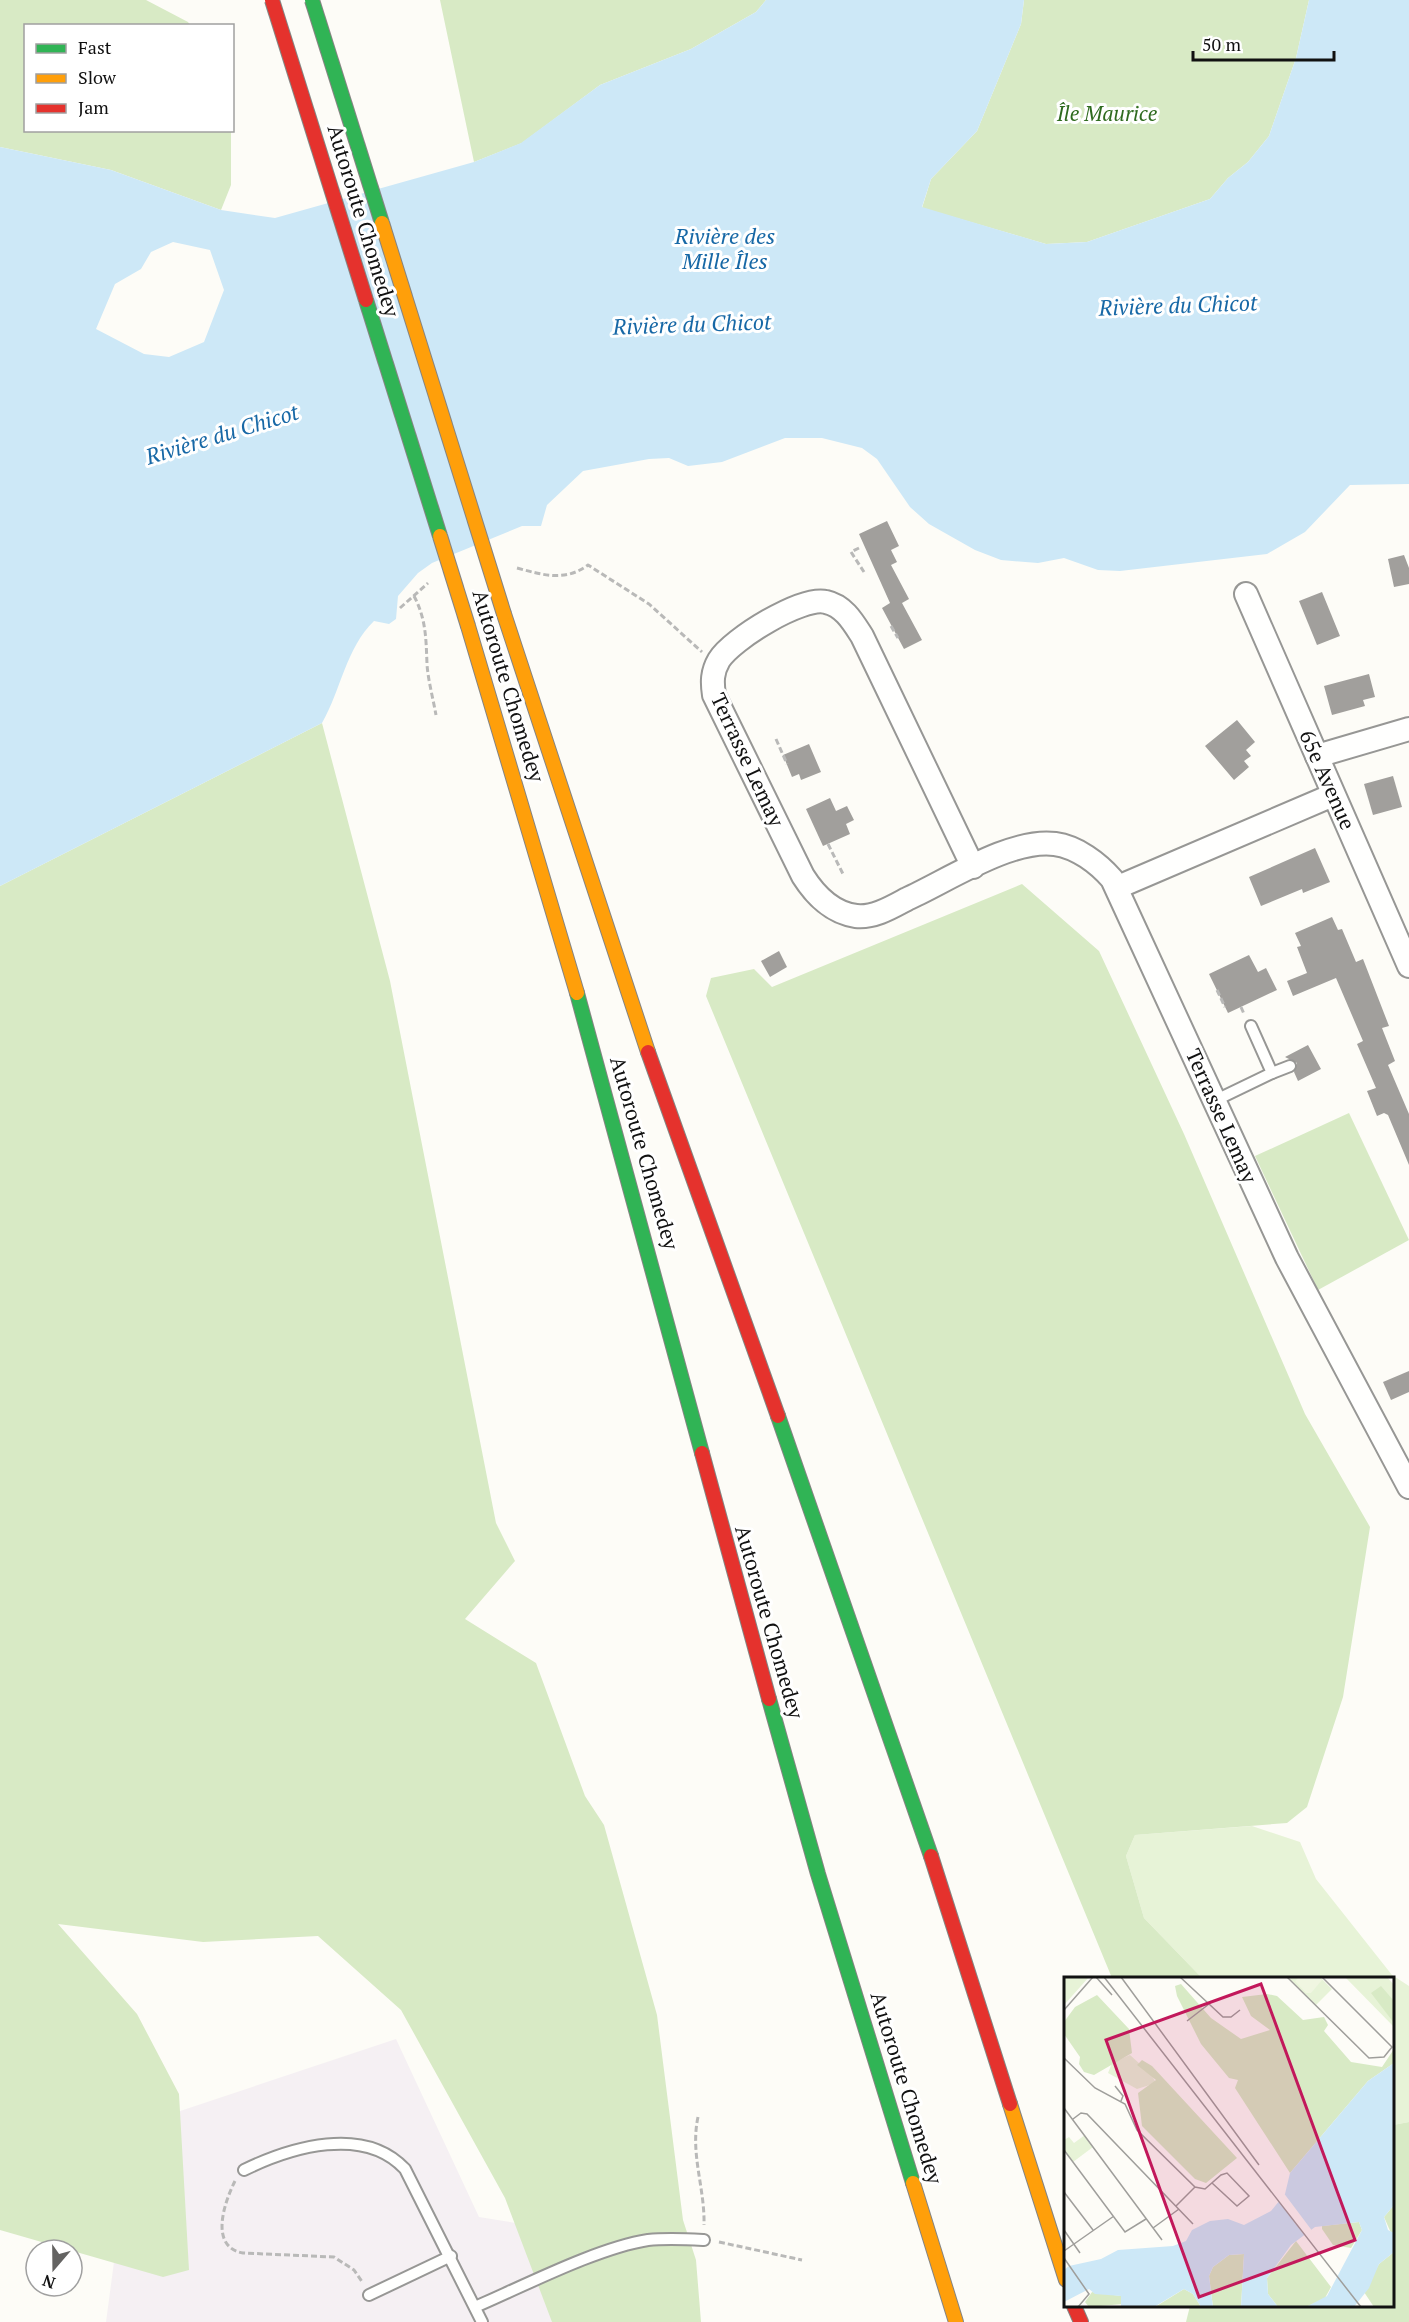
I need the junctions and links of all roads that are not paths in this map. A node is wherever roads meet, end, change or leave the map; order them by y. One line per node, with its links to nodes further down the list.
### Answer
1 (272, 0): 23 (highway, Autoroute Chomedey, bridge)
2 (312, 0): 18 (highway, Autoroute Chomedey, bridge)
3 (1246, 594): 5 (street, 65e Avenue)
4 (1409, 729): 5 (street)
5 (1317, 756): 6 (street, 65e Avenue)
6 (1333, 795): 8 (street); 9 (street, 65e Avenue)
7 (973, 867): 7 (street, Terrasse Lemay); 8 (street, Terrasse Lemay)
8 (1118, 887): 13 (street, Terrasse Lemay)
9 (1409, 966)
10 (1251, 1026): 12 (lane)
11 (1290, 1066): 12 (lane)
12 (1272, 1073): 13 (lane)
13 (1214, 1101): 14 (street, Terrasse Lemay)
14 (1409, 1487)
15 (244, 2170): 17 (lane)
16 (704, 2240): 20 (lane)
17 (451, 2256): 19 (lane); 20 (lane)
18 (1064, 2277)
19 (369, 2295)
20 (475, 2307): 22 (lane)
21 (1073, 2307): 24 (highway)
22 (482, 2322)
23 (956, 2322)
24 (1080, 2322)

